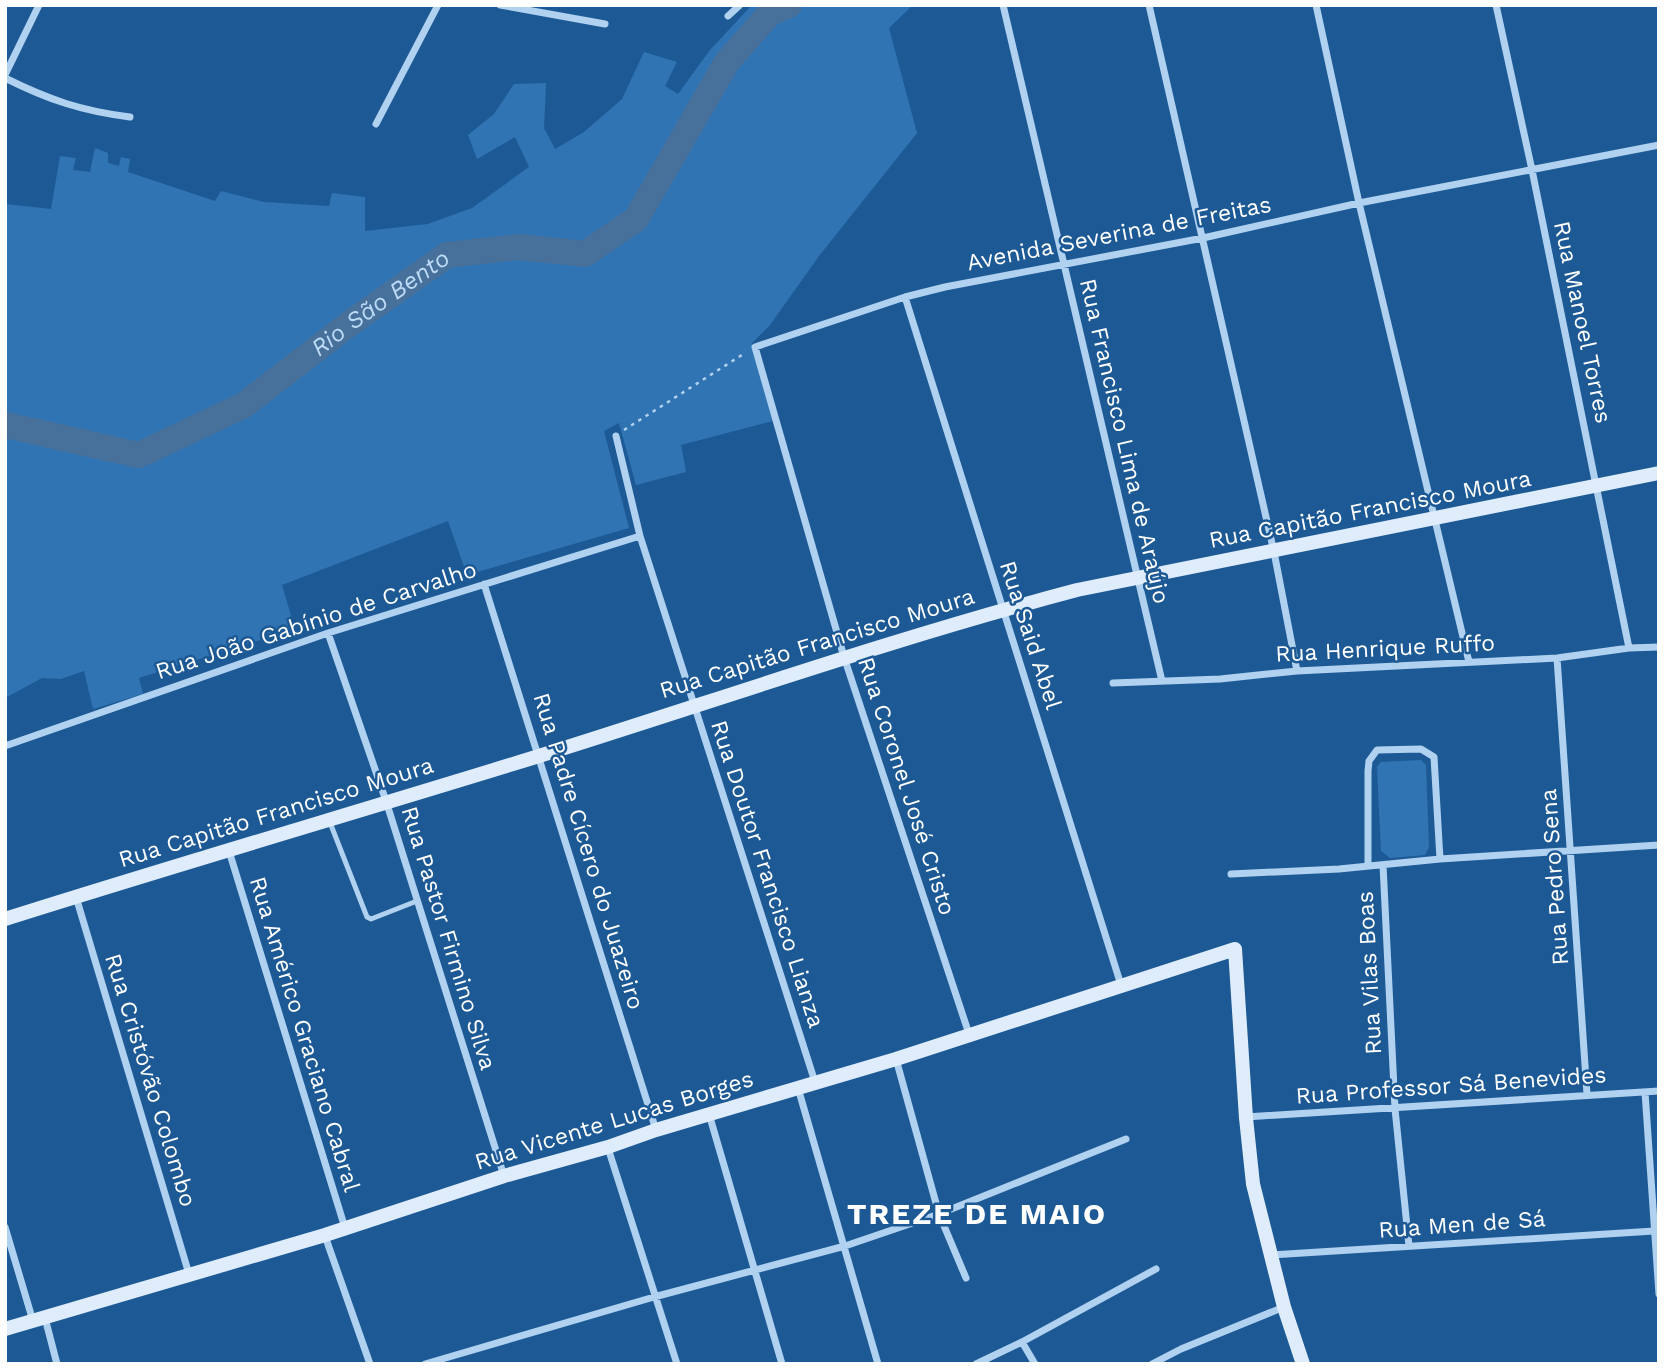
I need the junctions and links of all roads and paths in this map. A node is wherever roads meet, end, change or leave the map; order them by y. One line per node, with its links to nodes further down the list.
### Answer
1 (38, 5): 11 (street)
2 (438, 5): 13 (street)
3 (500, 5): 10 (street)
4 (740, 5): 9 (street)
5 (1003, 5): 18 (street, Rua Francisco Lima de Araújo)
6 (1149, 5): 17 (street)
7 (1315, 5): 16 (street)
8 (1496, 5): 15 (street, Rua Manoel Torres)
9 (728, 16)
10 (605, 24)
11 (5, 76): 12 (street)
12 (130, 117)
13 (376, 124)
14 (1659, 145): 15 (street, Avenida Severina de Freitas)
15 (1532, 170): 16 (street, Avenida Severina de Freitas); 23 (street, Rua Manoel Torres)
16 (1359, 204): 17 (street, Avenida Severina de Freitas); 24 (street)
17 (1203, 238): 18 (street, Avenida Severina de Freitas); 26 (street)
18 (1064, 263): 19 (street, Avenida Severina de Freitas); 27 (street, Rua Francisco Lima de Araújo)
19 (905, 297): 20 (street, Avenida Severina de Freitas); 29 (street, Rua Said Abel)
20 (755, 347): 21 (path); 33 (street, Rua Coronel José Cristo)
21 (616, 436): 25 (street, Rua Doutor Francisco Lianza)
22 (1659, 473): 23 (main road, Rua Capitão Francisco Moura)
23 (1597, 486): 24 (main road, Rua Capitão Francisco Moura); 32 (street, Rua Manoel Torres)
24 (1434, 519): 26 (main road, Rua Capitão Francisco Moura); 35 (street)
25 (640, 536): 28 (street, Rua João Gabínio de Carvalho); 39 (street, Rua Doutor Francisco Lianza)
26 (1275, 551): 27 (main road, Rua Capitão Francisco Moura); 36 (street)
27 (1138, 579): 29 (main road, Rua Capitão Francisco Moura); 37 (street, Rua Francisco Lima de Araújo)
28 (484, 584): 30 (street, Rua João Gabínio de Carvalho); 41 (street, Rua Padre Cícero do Juazeiro)
29 (1002, 610): 33 (main road, Rua Capitão Francisco Moura); 54 (street, Rua Said Abel)
30 (328, 633): 40 (street, Rua João Gabínio de Carvalho); 42 (street, Rua Pastor Firmino Silva)
31 (1659, 647): 32 (street, Rua Henrique Ruffo)
32 (1629, 648): 34 (street, Rua Henrique Ruffo)
33 (844, 657): 39 (main road, Rua Capitão Francisco Moura); 55 (street, Rua Coronel José Cristo)
34 (1557, 658): 35 (street, Rua Henrique Ruffo); 46 (street, Rua Pedro Sena)
35 (1469, 662): 36 (street, Rua Henrique Ruffo)
36 (1297, 671): 37 (street, Rua Henrique Ruffo)
37 (1162, 681): 38 (street, Rua Henrique Ruffo)
38 (1113, 682)
39 (692, 705): 41 (main road, Rua Capitão Francisco Moura); 57 (street, Rua Doutor Francisco Lianza)
40 (5, 746)
41 (539, 755): 42 (main road, Rua Capitão Francisco Moura); 65 (street, Rua Padre Cícero do Juazeiro)
42 (386, 801): 43 (main road, Rua Capitão Francisco Moura); 52 (street, Rua Pastor Firmino Silva)
43 (328, 819): 45 (main road, Rua Capitão Francisco Moura); 52 (lane)
44 (1659, 845): 46 (street)
45 (229, 850): 51 (main road, Rua Capitão Francisco Moura); 71 (street, Rua Américo Graciano Cabral)
46 (1572, 851): 47 (street); 61 (street, Rua Pedro Sena)
47 (1440, 859): 48 (street); 49 (street)
48 (1383, 865): 49 (street); 62 (street, Rua Vilas Boas)
49 (1368, 866): 50 (street)
50 (1231, 874)
51 (76, 897): 53 (main road, Rua Capitão Francisco Moura); 79 (street, Rua Cristóvão Colombo)
52 (417, 901): 68 (street, Rua Pastor Firmino Silva)
53 (5, 919)
54 (1121, 985): 55 (main road, Rua Vicente Lucas Borges); 64 (main road, Rua Vicente Lucas Borges)
55 (968, 1034): 56 (main road, Rua Vicente Lucas Borges)
56 (896, 1059): 57 (main road, Rua Vicente Lucas Borges); 69 (street)
57 (815, 1082): 58 (main road, Rua Vicente Lucas Borges)
58 (798, 1088): 63 (main road, Rua Vicente Lucas Borges); 74 (street)
59 (1659, 1091): 60 (street, Rua Professor Sá Benevides)
60 (1645, 1092): 61 (street, Rua Professor Sá Benevides); 72 (street)
61 (1587, 1094): 62 (street, Rua Professor Sá Benevides)
62 (1395, 1109): 64 (street, Rua Professor Sá Benevides); 75 (street, Rua Vilas Boas)
63 (709, 1114): 65 (main road, Rua Vicente Lucas Borges); 77 (street)
64 (1246, 1118): 76 (main road)
65 (656, 1130): 67 (main road, Rua Vicente Lucas Borges)
66 (1126, 1139): 69 (street)
67 (608, 1147): 68 (main road, Rua Vicente Lucas Borges); 82 (street)
68 (504, 1177): 71 (main road, Rua Vicente Lucas Borges)
69 (939, 1214): 74 (street); 80 (street)
70 (5, 1227): 84 (street)
71 (345, 1228): 73 (main road, Rua Vicente Lucas Borges)
72 (1654, 1231): 75 (street, Rua Men de Sá); 81 (street)
73 (325, 1235): 79 (main road, Rua Vicente Lucas Borges); 89 (street)
74 (845, 1246): 77 (street); 93 (street)
75 (1409, 1246): 76 (street, Rua Men de Sá)
76 (1271, 1255): 83 (main road)
77 (756, 1269): 82 (street); 92 (street)
78 (1156, 1269): 86 (street)
79 (189, 1275): 84 (main road, Rua Vicente Lucas Borges)
80 (966, 1278)
81 (1659, 1294)
82 (653, 1297): 90 (street); 91 (street)
83 (1284, 1307): 87 (main road); 96 (street)
84 (39, 1320): 85 (main road, Rua Vicente Lucas Borges); 88 (street)
85 (5, 1329)
86 (1022, 1342): 94 (street); 95 (street)
87 (1297, 1362)
88 (57, 1364)
89 (370, 1364)
90 (425, 1364)
91 (677, 1364)
92 (782, 1364)
93 (878, 1364)
94 (976, 1364)
95 (1035, 1364)
96 (1152, 1364)

